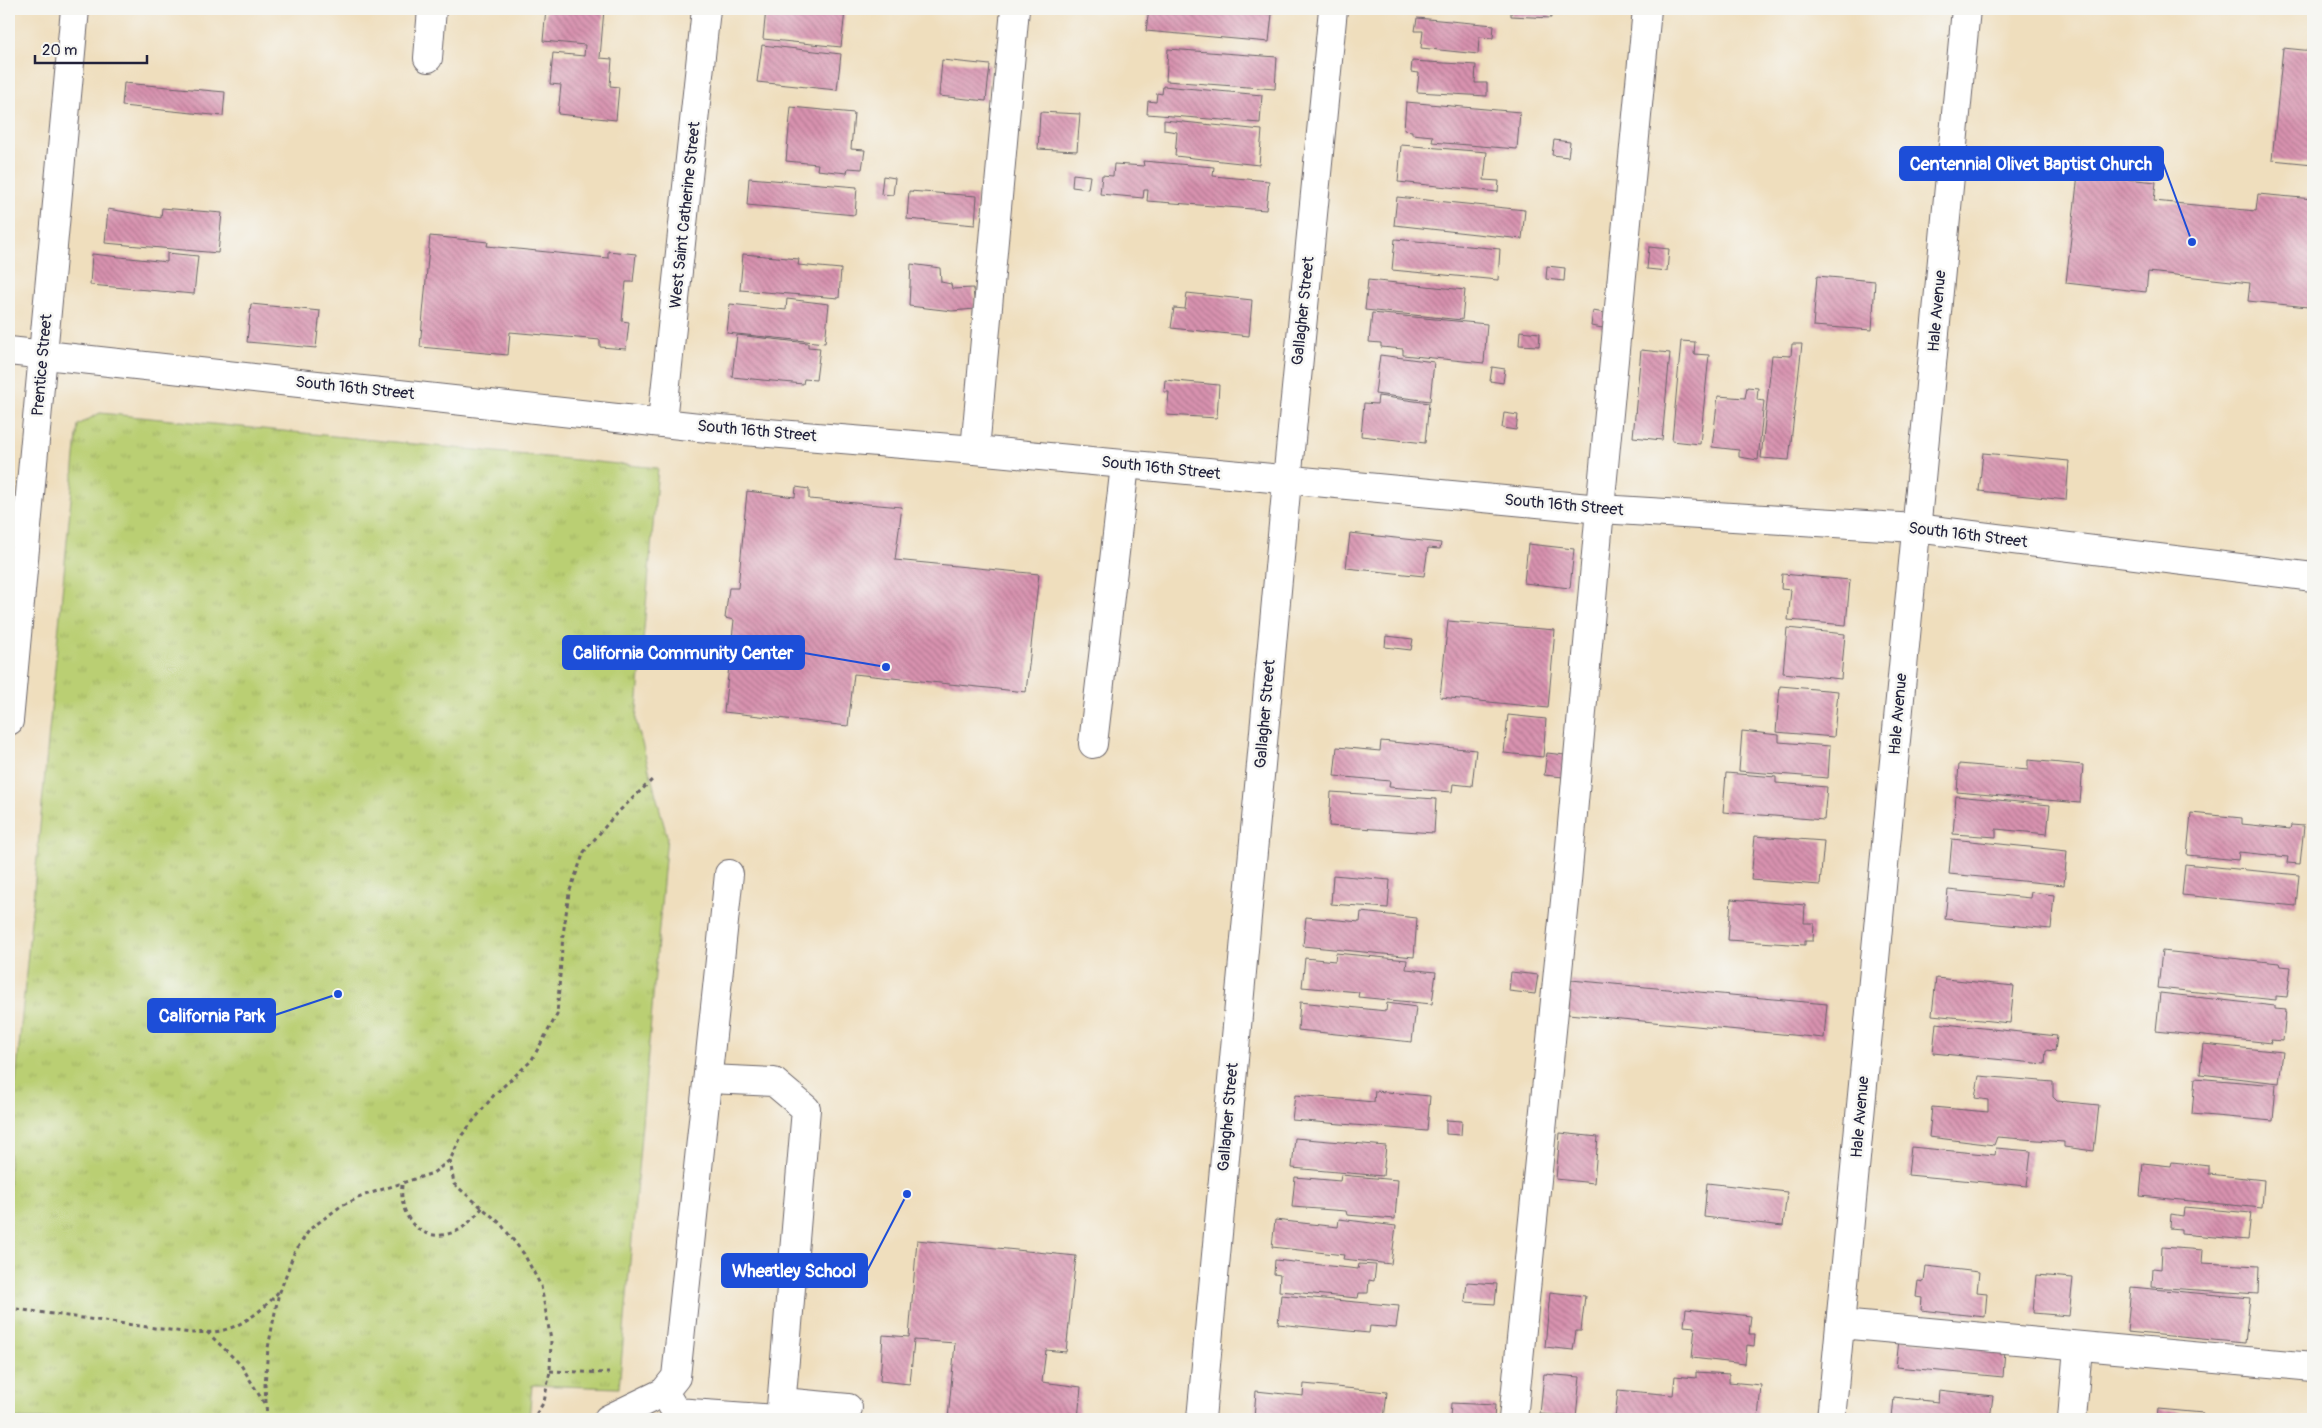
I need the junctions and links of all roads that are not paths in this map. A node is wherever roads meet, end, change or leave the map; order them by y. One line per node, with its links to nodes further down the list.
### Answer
1 (75, 9): 10 (street, Prentice Street)
2 (432, 9): 8 (street)
3 (706, 9): 11 (street, West Saint Catherine Street)
4 (1015, 9): 12 (street)
5 (1333, 9): 14 (street, Gallagher Street)
6 (1647, 9): 15 (street)
7 (1966, 9): 16 (street, Hale Avenue)
8 (428, 58)
9 (9, 351): 10 (street, South 16th Street)
10 (44, 354): 11 (street, South 16th Street); 18 (street, Prentice Street)
11 (662, 421): 12 (street, South 16th Street)
12 (975, 450): 13 (street, South 16th Street)
13 (1125, 465): 14 (street, South 16th Street); 19 (street)
14 (1286, 480): 15 (street, South 16th Street); 29 (street, Gallagher Street)
15 (1600, 509): 16 (street, South 16th Street); 30 (street)
16 (1916, 528): 17 (street, South 16th Street); 22 (street, Hale Avenue)
17 (2313, 577)
18 (9, 721)
19 (1093, 744)
20 (729, 874): 21 (street)
21 (709, 1079): 25 (street); 27 (street)
22 (1840, 1324): 23 (street); 31 (street, Hale Avenue)
23 (2078, 1347): 24 (street); 32 (street)
24 (2313, 1367)
25 (664, 1392): 27 (street); 28 (street)
26 (848, 1408): 27 (street)
27 (780, 1413)
28 (608, 1419)
29 (1200, 1419)
30 (1513, 1419)
31 (1831, 1419)
32 (2072, 1419)

